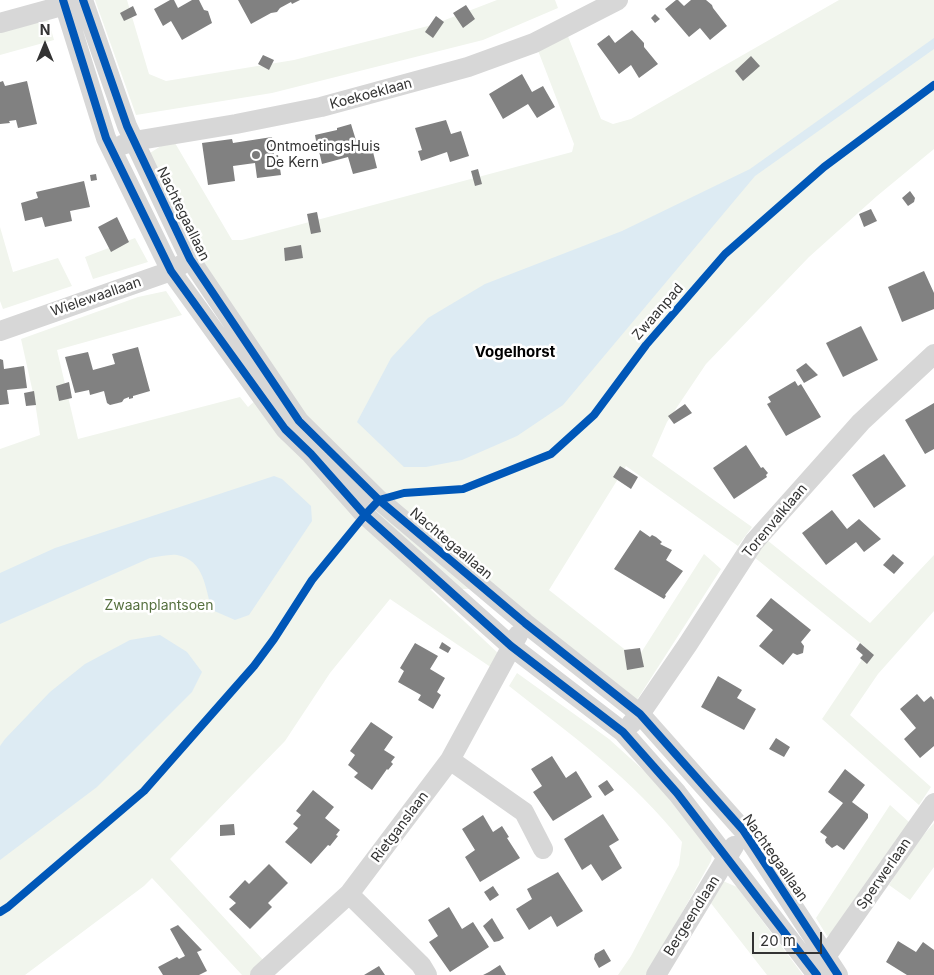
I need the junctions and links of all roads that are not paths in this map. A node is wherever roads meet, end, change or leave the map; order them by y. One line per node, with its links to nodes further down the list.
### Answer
1 (618, 0): 4 (street, Koekoeklaan)
2 (72, 1): 3 (street); 4 (street, Nachtegaallaan); 5 (street, Nachtegaallaan)
3 (0, 23)
4 (134, 140): 5 (street, Koekoeklaan); 6 (street, Nachtegaallaan)
5 (111, 149): 7 (street, Nachtegaallaan)
6 (190, 259): 7 (street, Wielewaallaan); 10 (street, Nachtegaallaan)
7 (171, 271): 8 (street, Wielewaallaan); 11 (street, Nachtegaallaan)
8 (0, 331)
9 (934, 354): 12 (street, Torenvalklaan)
10 (525, 623): 11 (street, Rietganslaan); 12 (street, Nachtegaallaan)
11 (510, 646): 13 (street, Nachtegaallaan); 14 (street, Rietganslaan)
12 (640, 714): 13 (street, Torenvalklaan); 16 (street, Nachtegaallaan)
13 (623, 732): 18 (street, Nachtegaallaan)
14 (450, 760): 17 (street); 19 (street, Rietganslaan)
15 (934, 803): 20 (street, Sperwerlaan)
16 (743, 830): 18 (street, Bergeendlaan); 20 (street, Nachtegaallaan)
17 (543, 849)
18 (728, 857): 20 (street, Nachtegaallaan); 23 (street, Bergeendlaan)
19 (349, 894): 21 (street, Rietganslaan); 22 (street)
20 (819, 966): 24 (street, Nachtegaallaan)
21 (260, 975)
22 (427, 975)
23 (656, 975)
24 (838, 975)

